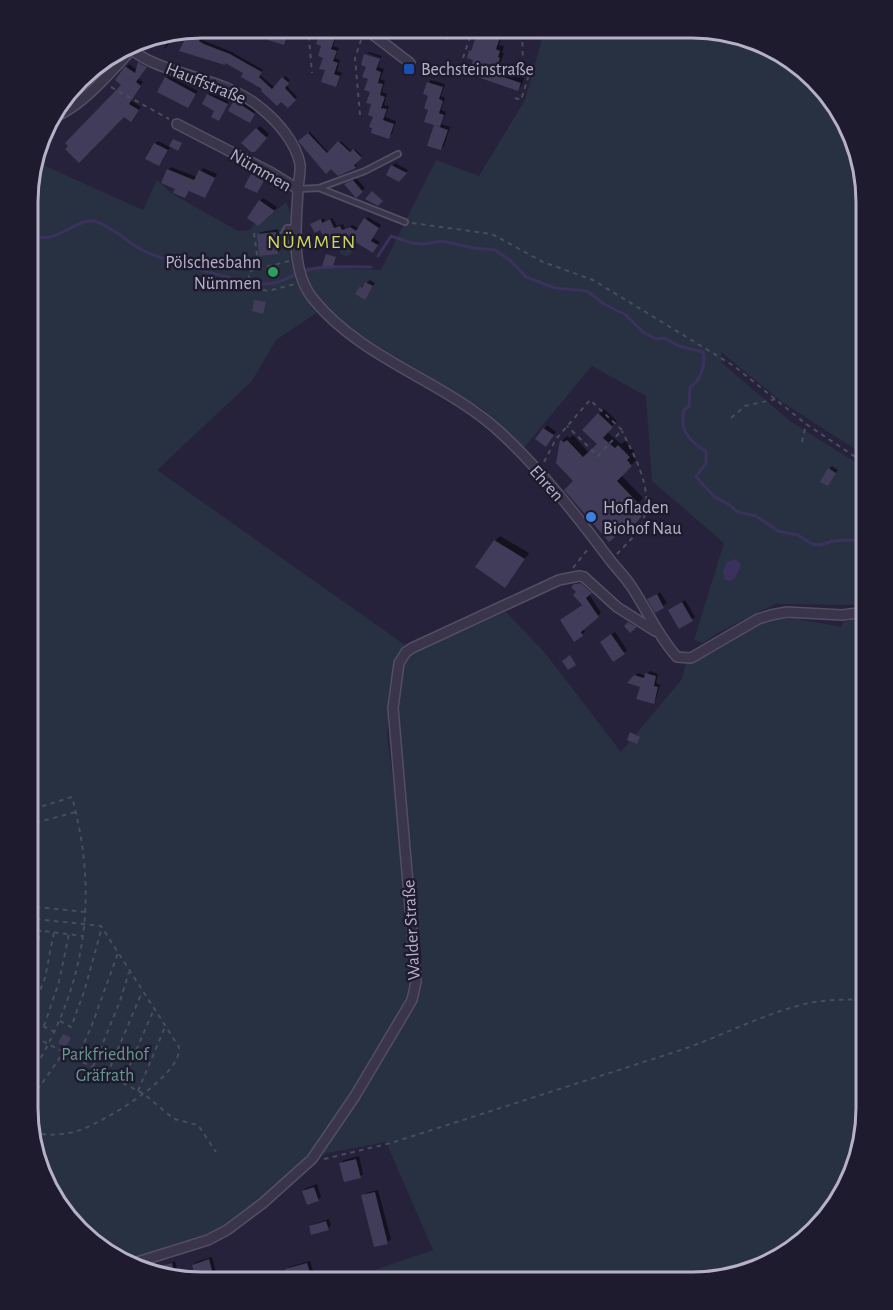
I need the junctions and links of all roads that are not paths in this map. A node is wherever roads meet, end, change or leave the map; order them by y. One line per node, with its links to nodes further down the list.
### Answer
1 (376, 37): 4 (street)
2 (134, 52): 11 (street, Hauffstraße)
3 (125, 56): 6 (street)
4 (410, 63)
5 (107, 67): 6 (lane)
6 (112, 69): 7 (street)
7 (64, 113)
8 (177, 124): 11 (street, Nümmen)
9 (398, 154): 10 (lane)
10 (319, 188): 11 (lane); 12 (lane)
11 (298, 189): 13 (street, Nümmen)
12 (405, 222)
13 (297, 228): 14 (street, Nümmen); 14 (lane)
14 (297, 246): 15 (street, Nümmen)
15 (300, 272): 17 (street, Ehren)
16 (856, 613): 17 (street)
17 (657, 633): 18 (street, Walder Straße)
18 (141, 1261)

